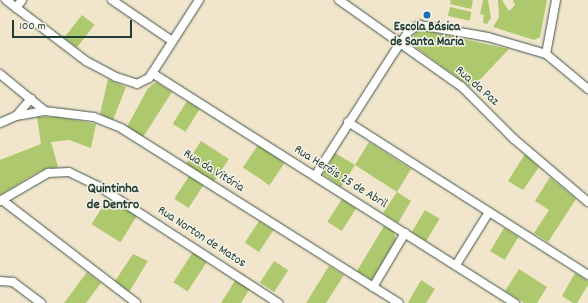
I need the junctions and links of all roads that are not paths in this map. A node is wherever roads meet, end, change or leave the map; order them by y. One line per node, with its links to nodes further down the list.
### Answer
1 (6, 0): 7 (street)
2 (22, 0): 7 (street)
3 (112, 0): 8 (street)
4 (199, 0): 8 (street)
5 (339, 0): 9 (street, Rua da Paz)
6 (556, 0): 10 (street)
7 (16, 8): 12 (street)
8 (172, 41): 12 (street)
9 (400, 44): 10 (street); 17 (street); 21 (street, Rua da Paz)
10 (546, 54): 13 (street)
11 (0, 74): 14 (street)
12 (152, 74): 19 (street, Rua Heróis 25 de Abril)
13 (588, 89)
14 (31, 99): 15 (street); 16 (street)
15 (45, 111): 16 (street, Rua da Vitória); 27 (street, Rua da Vitória)
16 (16, 116): 18 (street, Rua da Vitória)
17 (348, 122): 19 (street); 22 (street)
18 (0, 123)
19 (315, 176): 23 (street, Rua Heróis 25 de Abril)
20 (1, 200): 29 (street); 30 (street, Rua Norton de Matos)
21 (588, 202)
22 (489, 212): 24 (street); 25 (street)
23 (405, 233): 24 (street, Rua Heróis 25 de Abril); 27 (street)
24 (456, 265): 32 (street, Rua Heróis 25 de Abril)
25 (588, 275)
26 (0, 281): 28 (street)
27 (373, 287): 31 (street, Rua da Vitória)
28 (41, 303)
29 (136, 303)
30 (278, 303)
31 (399, 303)
32 (515, 303)

